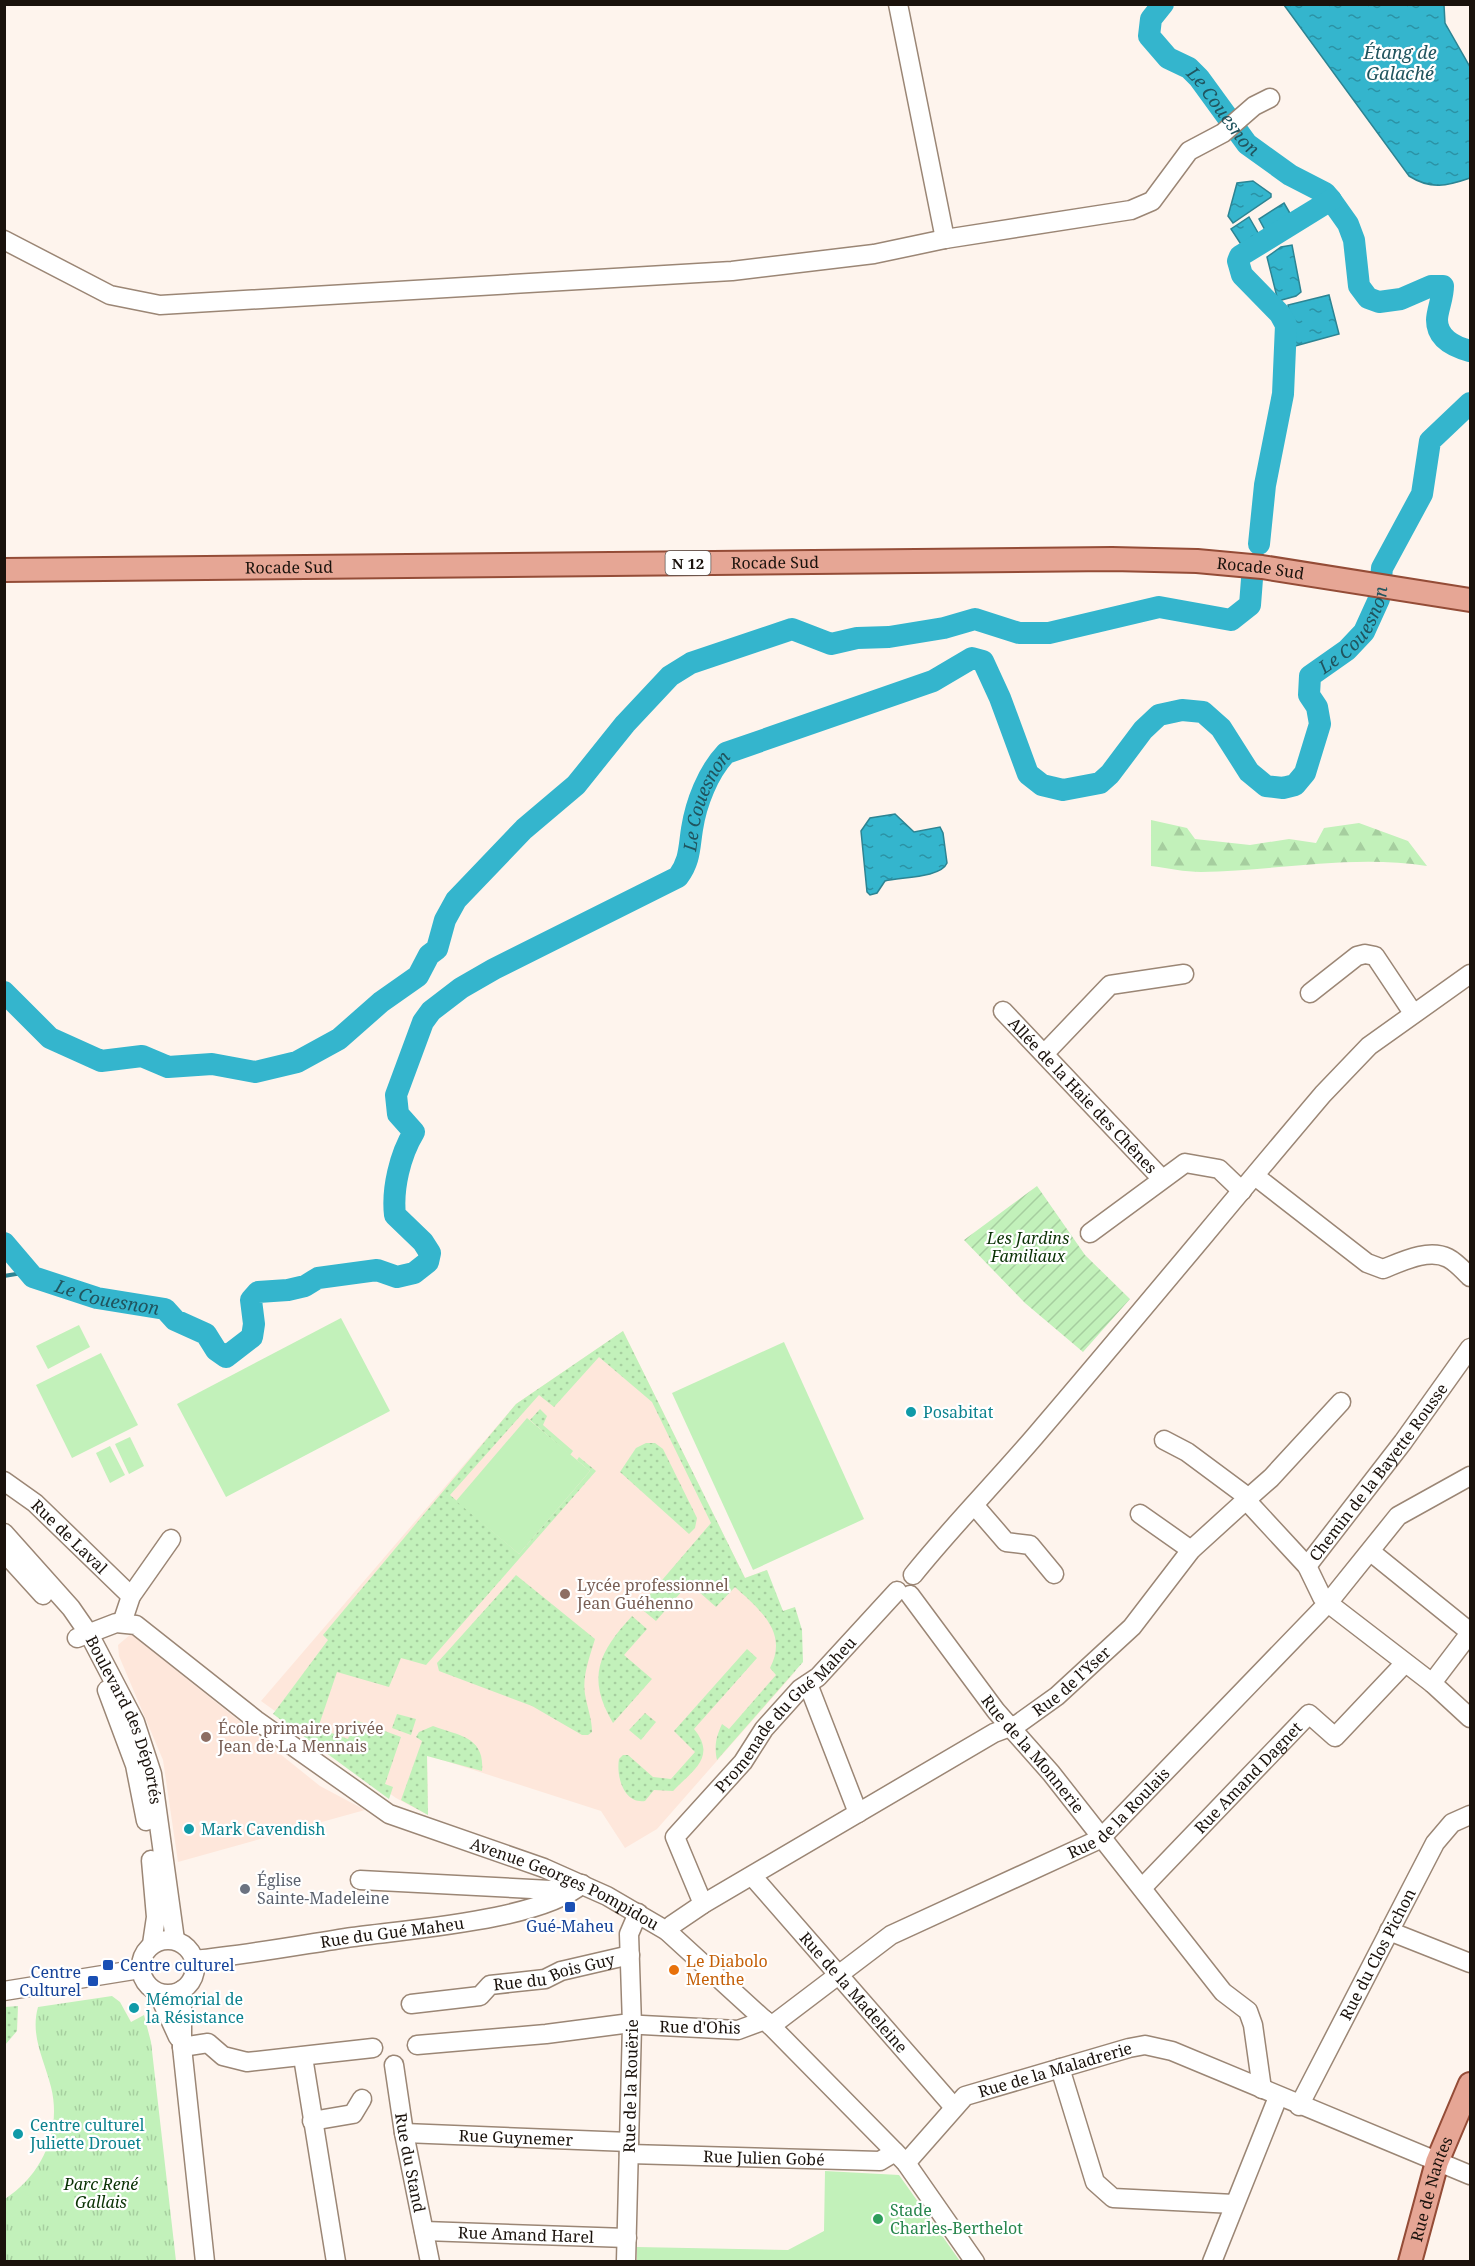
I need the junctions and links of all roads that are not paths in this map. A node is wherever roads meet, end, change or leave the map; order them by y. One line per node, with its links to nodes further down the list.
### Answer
1 (898, 4): 4 (street)
2 (1270, 98): 4 (street)
3 (4, 240): 4 (street)
4 (945, 240)
5 (4, 570): 6 (main road, Rocade Sud / N 12)
6 (1470, 600)
7 (1184, 974): 12 (street)
8 (1470, 974): 11 (street)
9 (1310, 993): 11 (street)
10 (1003, 1011): 12 (street, Allée de la Haie des Chênes)
11 (1413, 1012): 13 (street)
12 (1045, 1053): 14 (street, Allée de la Haie des Chênes)
13 (1255, 1176): 15 (street); 17 (street)
14 (1162, 1179): 15 (street); 16 (street)
15 (1242, 1191): 24 (street)
16 (1090, 1233)
17 (1470, 1277)
18 (1470, 1348): 31 (street, Chemin de la Bayette Rousse)
19 (1341, 1402): 23 (street, Rue de l'Yser)
20 (1164, 1440): 23 (street)
21 (1470, 1476): 30 (street, Rue de la Roulais)
22 (4, 1481): 34 (street, Rue de Laval)
23 (1247, 1499): 28 (street, Rue de l'Yser); 31 (street)
24 (975, 1506): 32 (street); 33 (street)
25 (1140, 1514): 28 (street)
26 (4, 1533): 38 (street, Boulevard des Déportés)
27 (171, 1539): 34 (street)
28 (1191, 1550): 43 (street, Rue de l'Yser)
29 (4, 1552): 38 (street, Boulevard des Déportés)
30 (1371, 1552): 35 (street, Rue de la Roulais); 37 (street)
31 (1307, 1566): 35 (street)
32 (1054, 1574)
33 (904, 1593): 41 (street, Promenade du Gué Maheu); 43 (street, Rue de la Monnerie)
34 (131, 1596): 36 (street)
35 (1328, 1604): 39 (street); 46 (street, Rue de la Roulais)
36 (122, 1623): 38 (street); 49 (street, Avenue Georges Pompidou)
37 (1470, 1633): 40 (street)
38 (83, 1636): 56 (street, Boulevard des Déportés); 57 (street, Boulevard des Déportés)
39 (1405, 1664): 40 (street); 50 (street, Rue Amand Dagnet)
40 (1432, 1683): 42 (street)
41 (808, 1684): 44 (street); 52 (street, Promenade du Gué Maheu)
42 (1470, 1718)
43 (1010, 1727): 44 (street, Rue de l'Yser); 46 (street, Rue de la Monnerie)
44 (858, 1813): 47 (street, Rue de l'Yser)
45 (1470, 1815): 55 (street, Rue du Clos Pichon)
46 (1100, 1839): 50 (street, Rue de la Monnerie); 62 (street, Rue de la Roulais)
47 (753, 1877): 52 (street, Rue de l'Yser); 62 (street, Rue de la Madeleine)
48 (360, 1880): 51 (street)
49 (582, 1884): 51 (street, Rue du Gué Maheu); 53 (street, Avenue Georges Pompidou)
50 (1142, 1888): 76 (street, Rue de la Monnerie)
51 (564, 1895): 59 (street, Rue du Gué Maheu)
52 (703, 1904): 54 (street, Rue de l'Yser)
53 (638, 1913): 54 (street, Avenue Georges Pompidou); 58 (street, Rue de la Rouërie)
54 (667, 1931): 67 (street, Avenue Georges Pompidou)
55 (1389, 1931): 60 (street); 79 (street, Rue du Clos Pichon)
56 (175, 1940): 57 (street); 59 (street)
57 (152, 1944): 61 (street)
58 (630, 1955): 66 (street, Rue du Bois Guy); 68 (street, Rue de la Rouërie)
59 (194, 1960): 63 (street)
60 (1470, 1963)
61 (140, 1969): 64 (street); 65 (street)
62 (838, 1976): 67 (street, Rue de la Roulais); 78 (street, Rue de la Madeleine)
63 (182, 1990): 65 (street); 70 (street)
64 (4, 1991)
65 (158, 1993): 70 (street)
66 (411, 2004)
67 (768, 2023): 68 (street, Rue d'Ohis); 83 (street, Avenue Georges Pompidou)
68 (632, 2025): 69 (street); 82 (street, Rue de la Rouërie)
69 (417, 2045)
70 (182, 2047): 72 (street); 89 (street)
71 (373, 2048): 72 (street)
72 (303, 2057): 80 (street)
73 (394, 2065): 81 (street, Rue du Stand)
74 (1060, 2068): 76 (street, Rue de la Maladrerie); 78 (street, Rue de la Maladrerie); 86 (street)
75 (1470, 2084): 84 (main road, Rue de Nantes)
76 (1270, 2093): 79 (street, Rue de la Maladrerie); 86 (street)
77 (362, 2099): 80 (street)
78 (953, 2106): 83 (street, Rue de la Maladrerie)
79 (1299, 2106): 84 (street, Rue de la Maladrerie)
80 (312, 2121): 90 (street)
81 (404, 2133): 82 (street, Rue Guynemer); 87 (street, Rue du Stand)
82 (629, 2148): 83 (street, Rue Julien Gobé); 88 (street, Rue de la Rouërie)
83 (901, 2158): 93 (street, Avenue Georges Pompidou)
84 (1437, 2162): 85 (street, Rue de la Maladrerie); 95 (main road, Rue de Nantes)
85 (1470, 2175)
86 (1234, 2205): 94 (street)
87 (424, 2231): 88 (street, Rue Amand Harel); 91 (street, Rue du Stand)
88 (627, 2238): 92 (street, Rue de la Rouërie)
89 (205, 2262)
90 (336, 2262)
91 (430, 2262)
92 (626, 2262)
93 (975, 2262)
94 (1212, 2262)
95 (1410, 2262)

